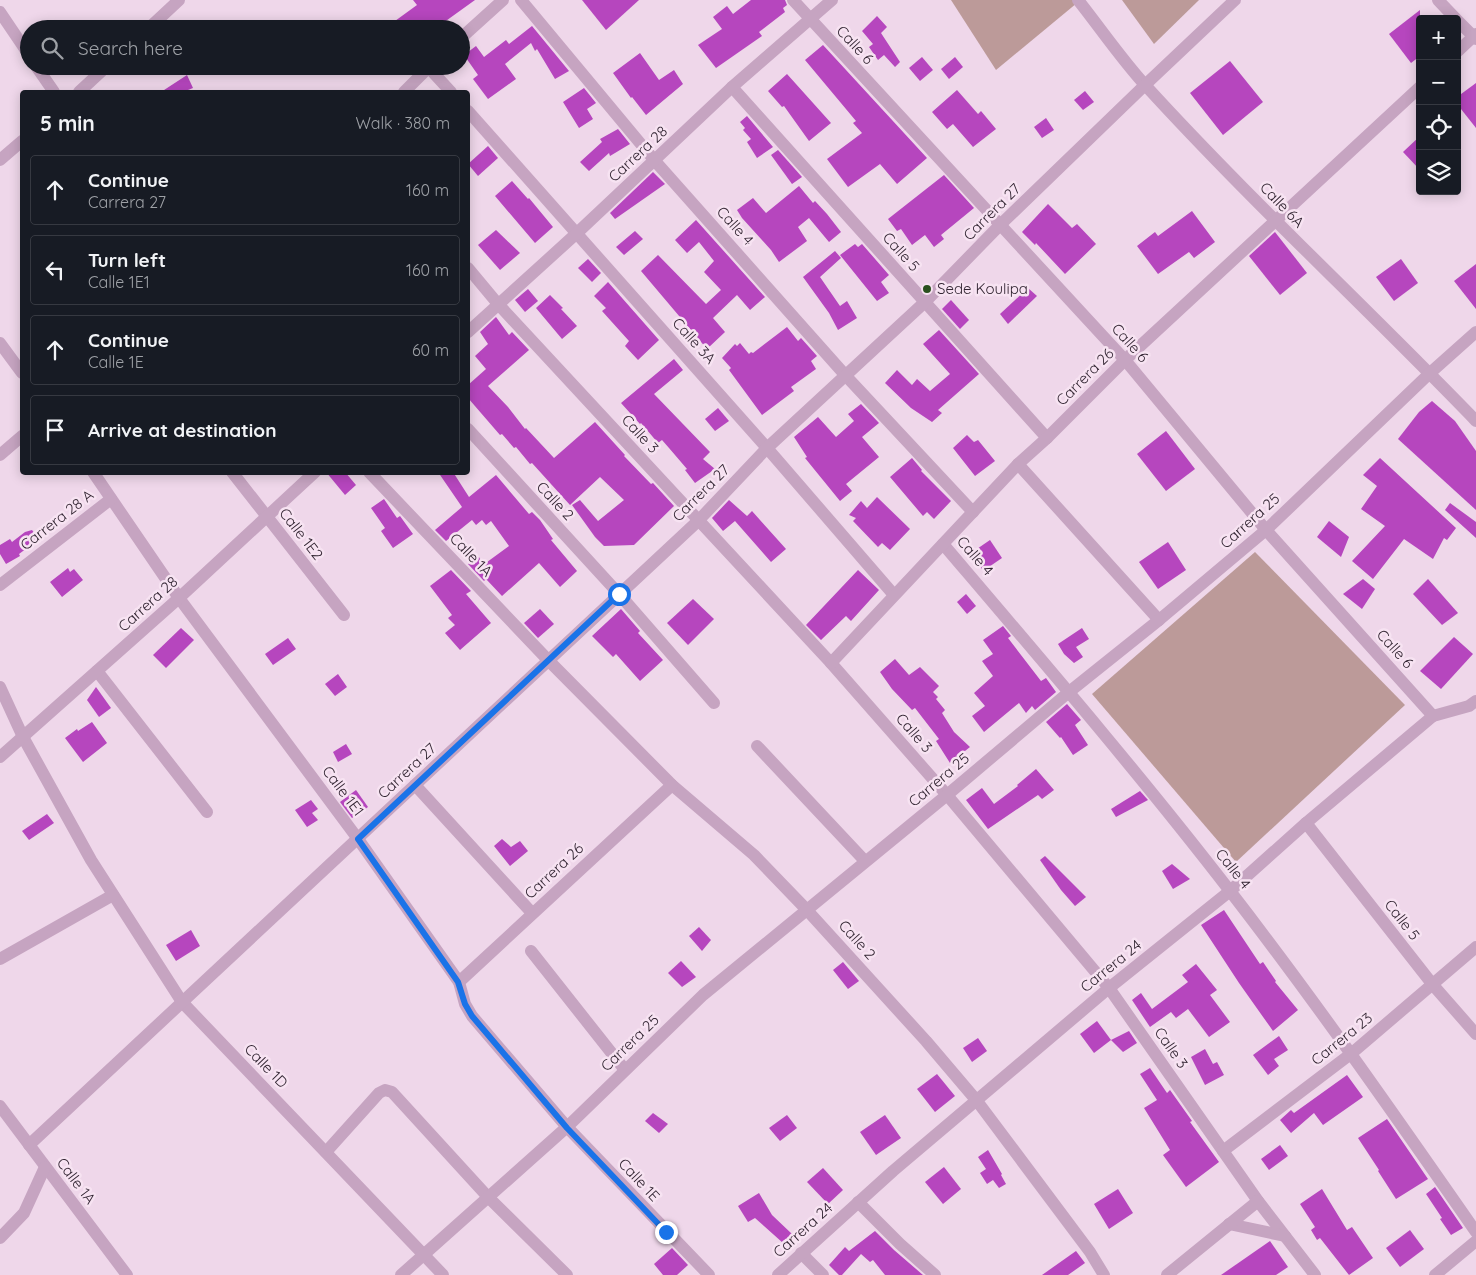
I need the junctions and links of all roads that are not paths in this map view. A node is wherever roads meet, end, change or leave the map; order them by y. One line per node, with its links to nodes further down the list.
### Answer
1 (178, 0): 11 (street)
2 (504, 0): 14 (street)
3 (521, 0): 32 (street, Calle 4)
4 (793, 0): 12 (street, Calle 6)
5 (832, 0): 12 (street, Carrera 28)
6 (1078, 0): 22 (street, Calle 6A)
7 (1235, 0): 22 (street, Carrera 27)
8 (1438, 0): 10 (street)
9 (0, 12): 16 (street)
10 (1453, 15)
11 (157, 20)
12 (811, 20): 23 (street, Carrera 28); 34 (street, Calle 6)
13 (1461, 23): 15 (street)
14 (470, 30)
15 (1475, 36): 17 (street)
16 (20, 42)
17 (1461, 48)
18 (42, 75): 24 (street)
19 (97, 75): 25 (street)
20 (421, 75): 26 (street)
21 (436, 75): 27 (street)
22 (1145, 85): 33 (street, Calle 6A); 34 (street, Carrera 27)
23 (732, 87): 32 (street, Carrera 28); 37 (street, Calle 5)
24 (53, 90)
25 (81, 90)
26 (406, 90)
27 (449, 90)
28 (1416, 91): 33 (street, Carrera 26)
29 (470, 113): 35 (street, Calle 3A)
30 (20, 143): 31 (street)
31 (0, 160)
32 (655, 161): 35 (street, Carrera 28); 45 (street, Calle 4)
33 (1276, 222): 42 (street, Carrera 26); 44 (street, Calle 6A)
34 (1000, 225): 37 (street, Carrera 27); 42 (street, Calle 6)
35 (577, 233): 38 (street, Carrera 28); 50 (street, Calle 3A)
36 (470, 270): 38 (street, Calle 3)
37 (925, 302): 45 (street, Carrera 27); 49 (street, Calle 5)
38 (498, 304): 39 (street, Carrera 28); 60 (street, Calle 3)
39 (470, 330)
40 (1476, 332): 44 (street, Carrera 25)
41 (0, 343): 43 (street)
42 (1125, 360): 49 (street, Carrera 26); 61 (street, Calle 6)
43 (20, 371)
44 (1430, 372): 46 (street, Calle 6A); 61 (street, Carrera 25)
45 (846, 376): 50 (street, Carrera 27); 58 (street, Calle 4)
46 (1476, 420)
47 (470, 431): 64 (street, Calle 2)
48 (20, 438): 51 (street)
49 (1047, 438): 52 (street, Carrera 26)
50 (767, 448): 60 (street, Carrera 27); 65 (street, Calle 3A)
51 (0, 455)
52 (1018, 464): 58 (street, Carrera 26); 68 (street)
53 (94, 475): 57 (street, Calle 1E1)
54 (234, 475): 59 (street, Calle 1E2)
55 (312, 475): 59 (street, Carrera 28)
56 (372, 475): 69 (street, Calle 1A)
57 (111, 499): 63 (street, Carrera 28 A); 66 (street, Calle 1E1)
58 (973, 512): 62 (street, Carrera 26)
59 (267, 516): 66 (street, Carrera 28); 67 (street, Calle 1E2)
60 (698, 521): 64 (street, Carrera 27); 70 (street, Calle 3)
61 (1266, 530): 68 (street, Carrera 25); 76 (street, Calle 6)
62 (942, 544): 65 (street, Carrera 26); 73 (street, Calle 4)
63 (0, 585)
64 (619, 594): 69 (street, Carrera 27); 75 (street, Calle 2)
65 (894, 596): 70 (street, Carrera 26)
66 (178, 598): 71 (street, Carrera 28); 85 (street, Calle 1E1)
67 (344, 615)
68 (1159, 620): 73 (street, Carrera 25)
69 (548, 661): 80 (street, Calle 2); 81 (street, Carrera 27)
70 (831, 662): 82 (street, Calle 3)
71 (97, 671): 77 (street, Carrera 28); 83 (street)
72 (0, 687): 77 (street, Calle 1D)
73 (1069, 692): 82 (street, Carrera 25); 87 (street, Calle 4)
74 (1476, 701): 76 (street, Carrera 24)
75 (714, 703)
76 (1433, 716): 84 (street, Carrera 24)
77 (23, 736): 79 (street, Carrera 28); 88 (street, Calle 1D)
78 (757, 746): 86 (street)
79 (0, 757)
80 (672, 784): 89 (street, Calle 2); 90 (street, Carrera 26)
81 (415, 785): 85 (street, Carrera 27); 90 (street)
82 (947, 795): 86 (street, Carrera 25); 96 (street, Calle 3)
83 (207, 812)
84 (1306, 824): 87 (street, Carrera 24); 95 (street, Calle 5)
85 (358, 839): 94 (street, Calle 1E1); 97 (street, Carrera 27)
86 (864, 861): 89 (street, Carrera 25)
87 (1230, 891): 96 (street, Carrera 24); 99 (street, Calle 4)
88 (113, 895): 93 (street); 97 (street, Calle 1D)
89 (806, 909): 100 (street, Carrera 25); 101 (street, Calle 2)
90 (532, 913): 94 (street, Carrera 26)
91 (1476, 947): 95 (street, Carrera 23)
92 (532, 951): 100 (street)
93 (0, 959)
94 (458, 982): 103 (street, Calle 1E1)
95 (1433, 985): 98 (street, Calle 5); 99 (street, Carrera 23)
96 (1109, 988): 101 (street, Carrera 24); 105 (street, Calle 3)
97 (182, 1002): 104 (street, Carrera 27); 106 (street, Calle 1D)
98 (1476, 1034)
99 (1352, 1054): 105 (street, Carrera 23); 112 (street, Calle 4)
100 (625, 1070): 103 (street, Carrera 25)
101 (977, 1101): 110 (street, Carrera 24); 126 (street, Calle 2)
102 (0, 1106): 104 (street, Calle 1A)
103 (567, 1128): 108 (street, Carrera 25); 122 (street, Calle 1E)
104 (29, 1146): 107 (street, Calle 1A)
105 (1223, 1151): 109 (street, Calle 3)
106 (326, 1152): 108 (street); 116 (street, Calle 1D)
107 (45, 1166): 114 (street); 118 (street, Calle 1A)
108 (488, 1197): 116 (street, Carrera 25); 121 (street)
109 (1258, 1200): 111 (street); 113 (street, Calle 3)
110 (858, 1202): 117 (street, Carrera 24); 125 (street)
111 (1229, 1224): 113 (street); 127 (street)
112 (1476, 1232)
113 (1285, 1236): 128 (street, Calle 3)
114 (0, 1238)
115 (1476, 1241): 129 (street)
116 (424, 1253): 119 (street, Carrera 25); 120 (street, Calle 1D)
117 (801, 1253): 123 (street, Carrera 24); 124 (street)
118 (128, 1275)
119 (401, 1275)
120 (443, 1275)
121 (567, 1275)
122 (709, 1275)
123 (778, 1275)
124 (823, 1275)
125 (935, 1275)
126 (1104, 1275)
127 (1167, 1275)
128 (1315, 1275)
129 (1435, 1275)

